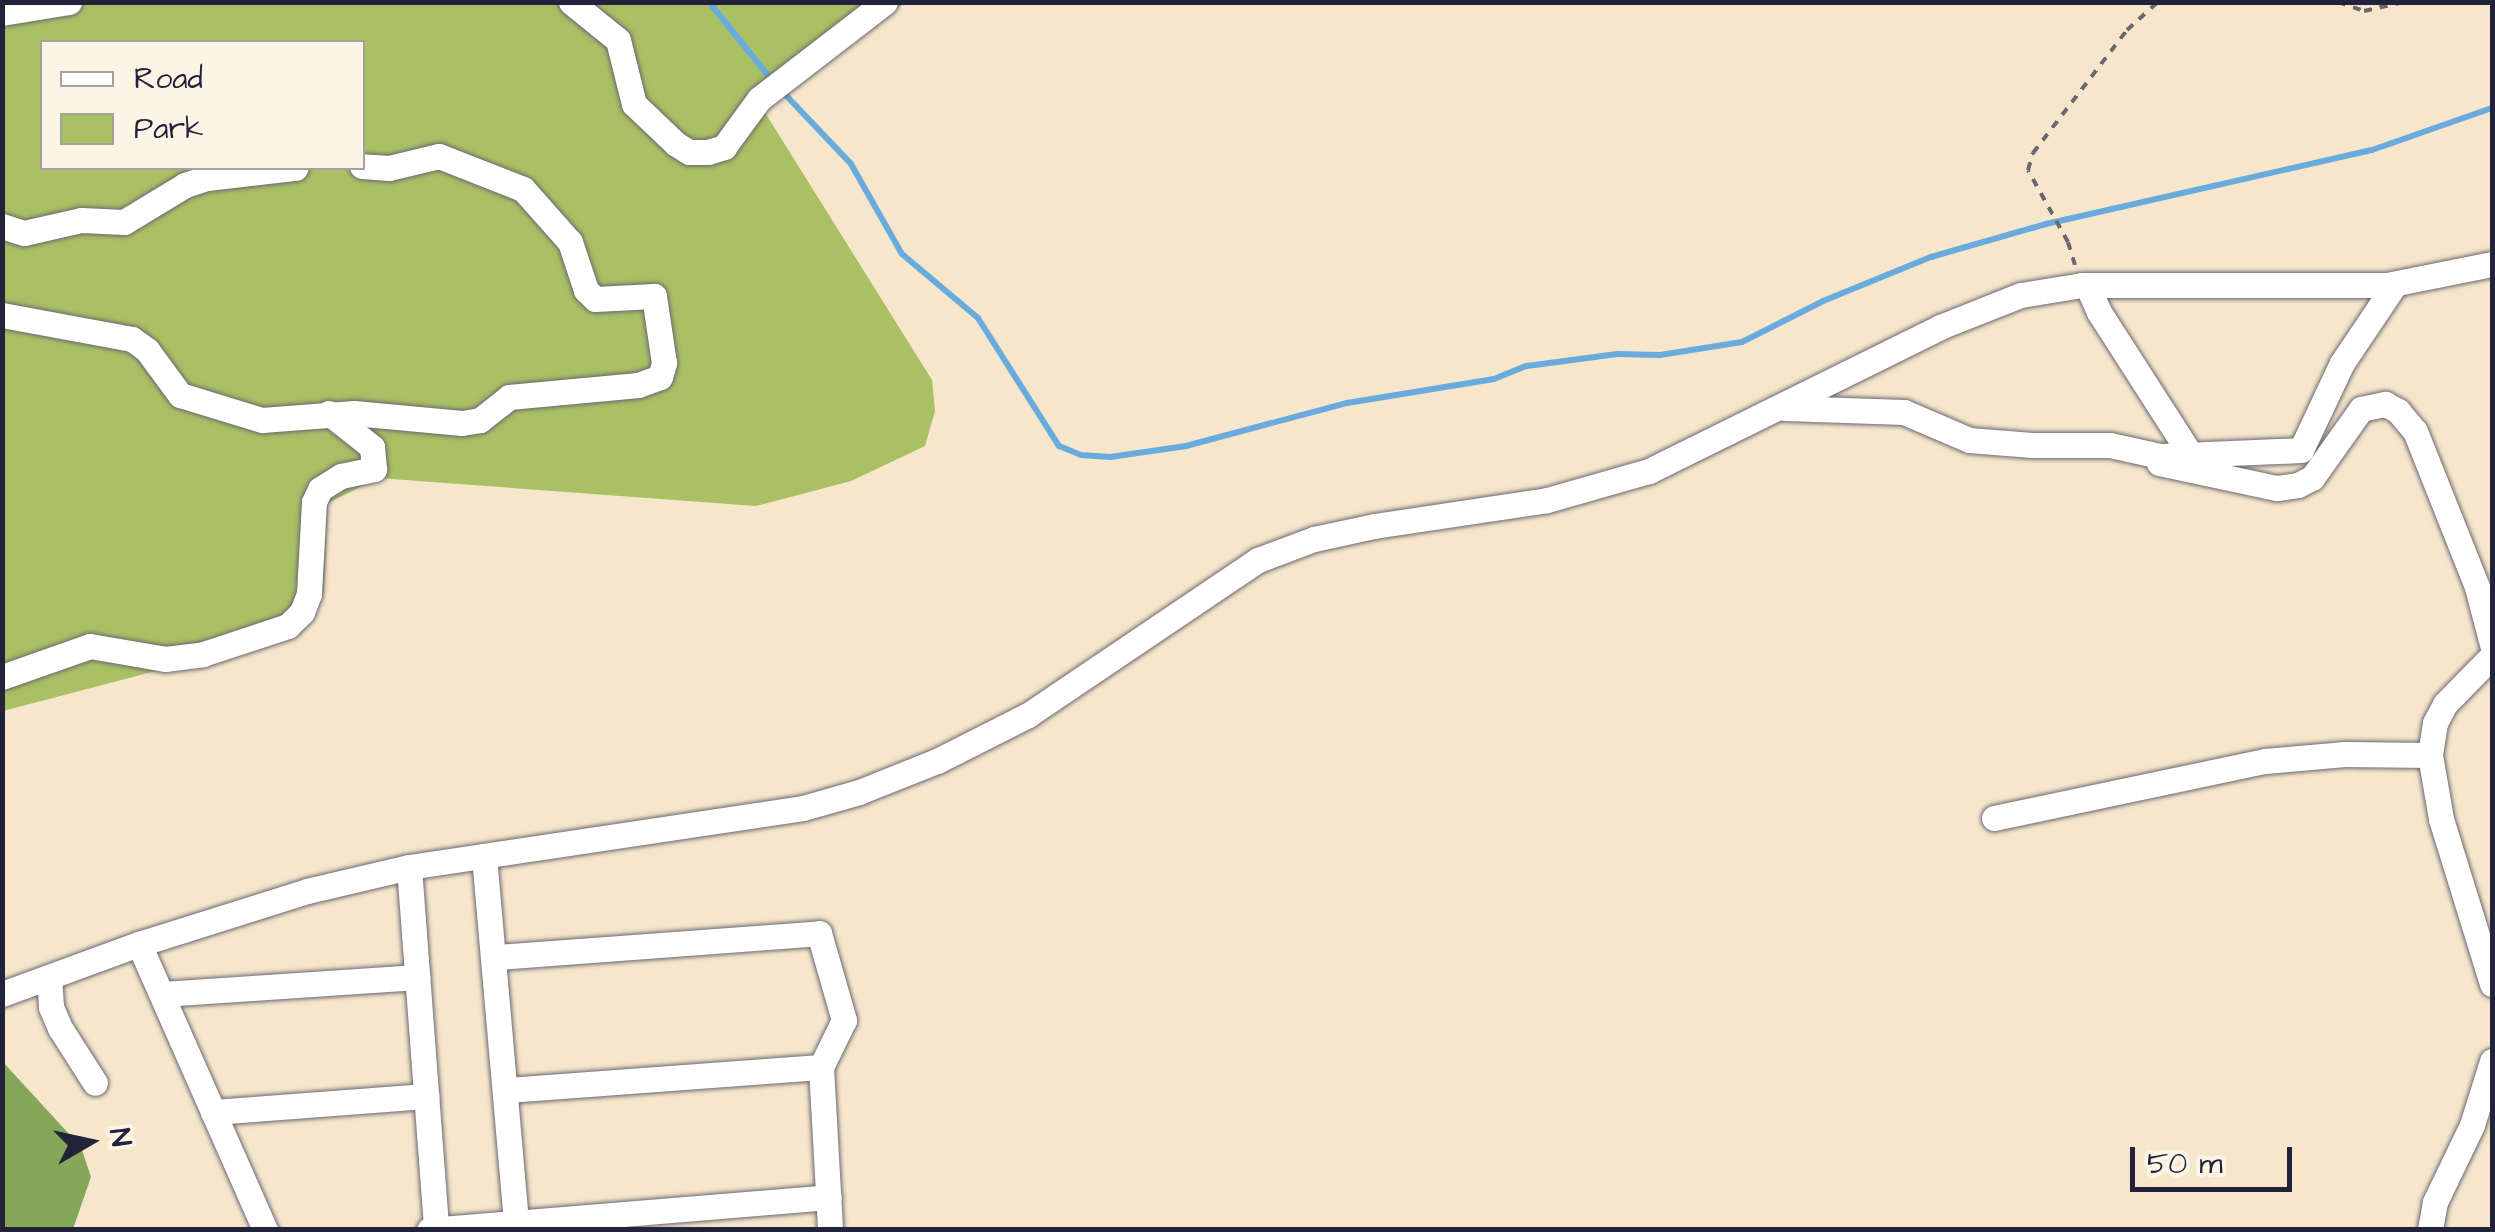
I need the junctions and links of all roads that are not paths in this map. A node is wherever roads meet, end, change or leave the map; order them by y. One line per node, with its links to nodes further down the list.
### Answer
1 (68, 2): 4 (street)
2 (571, 2): 3 (street)
3 (885, 2)
4 (2, 14)
5 (365, 166): 13 (street)
6 (277, 170): 7 (street)
7 (2, 226)
8 (2492, 264): 9 (street)
9 (2395, 284): 10 (street); 15 (street)
10 (2084, 285): 12 (street); 15 (street)
11 (2, 314): 13 (street)
12 (1781, 408): 14 (street); 20 (street)
13 (330, 413): 17 (street)
14 (2132, 450): 15 (street); 16 (street)
15 (2190, 454)
16 (2490, 646): 18 (street)
17 (2, 677)
18 (2430, 754): 19 (street); 26 (street)
19 (1994, 818)
20 (484, 856): 21 (street); 23 (street)
21 (409, 867): 22 (street); 25 (street)
22 (139, 944): 24 (street); 28 (street)
23 (496, 957): 30 (street); 32 (street)
24 (48, 977): 27 (street); 31 (street)
25 (417, 977): 28 (street); 33 (street)
26 (2492, 984)
27 (2, 994)
28 (162, 994): 34 (street)
29 (2492, 1061): 35 (street)
30 (821, 1067): 32 (street); 36 (street)
31 (95, 1084)
32 (506, 1090): 37 (street)
33 (426, 1096): 34 (street); 39 (street)
34 (213, 1112): 40 (street)
35 (2482, 1123): 42 (street)
36 (829, 1198): 38 (street); 41 (street)
37 (516, 1222): 38 (street); 39 (street)
38 (591, 1223)
39 (433, 1229)
40 (265, 1230)
41 (830, 1230)
42 (2430, 1230)

